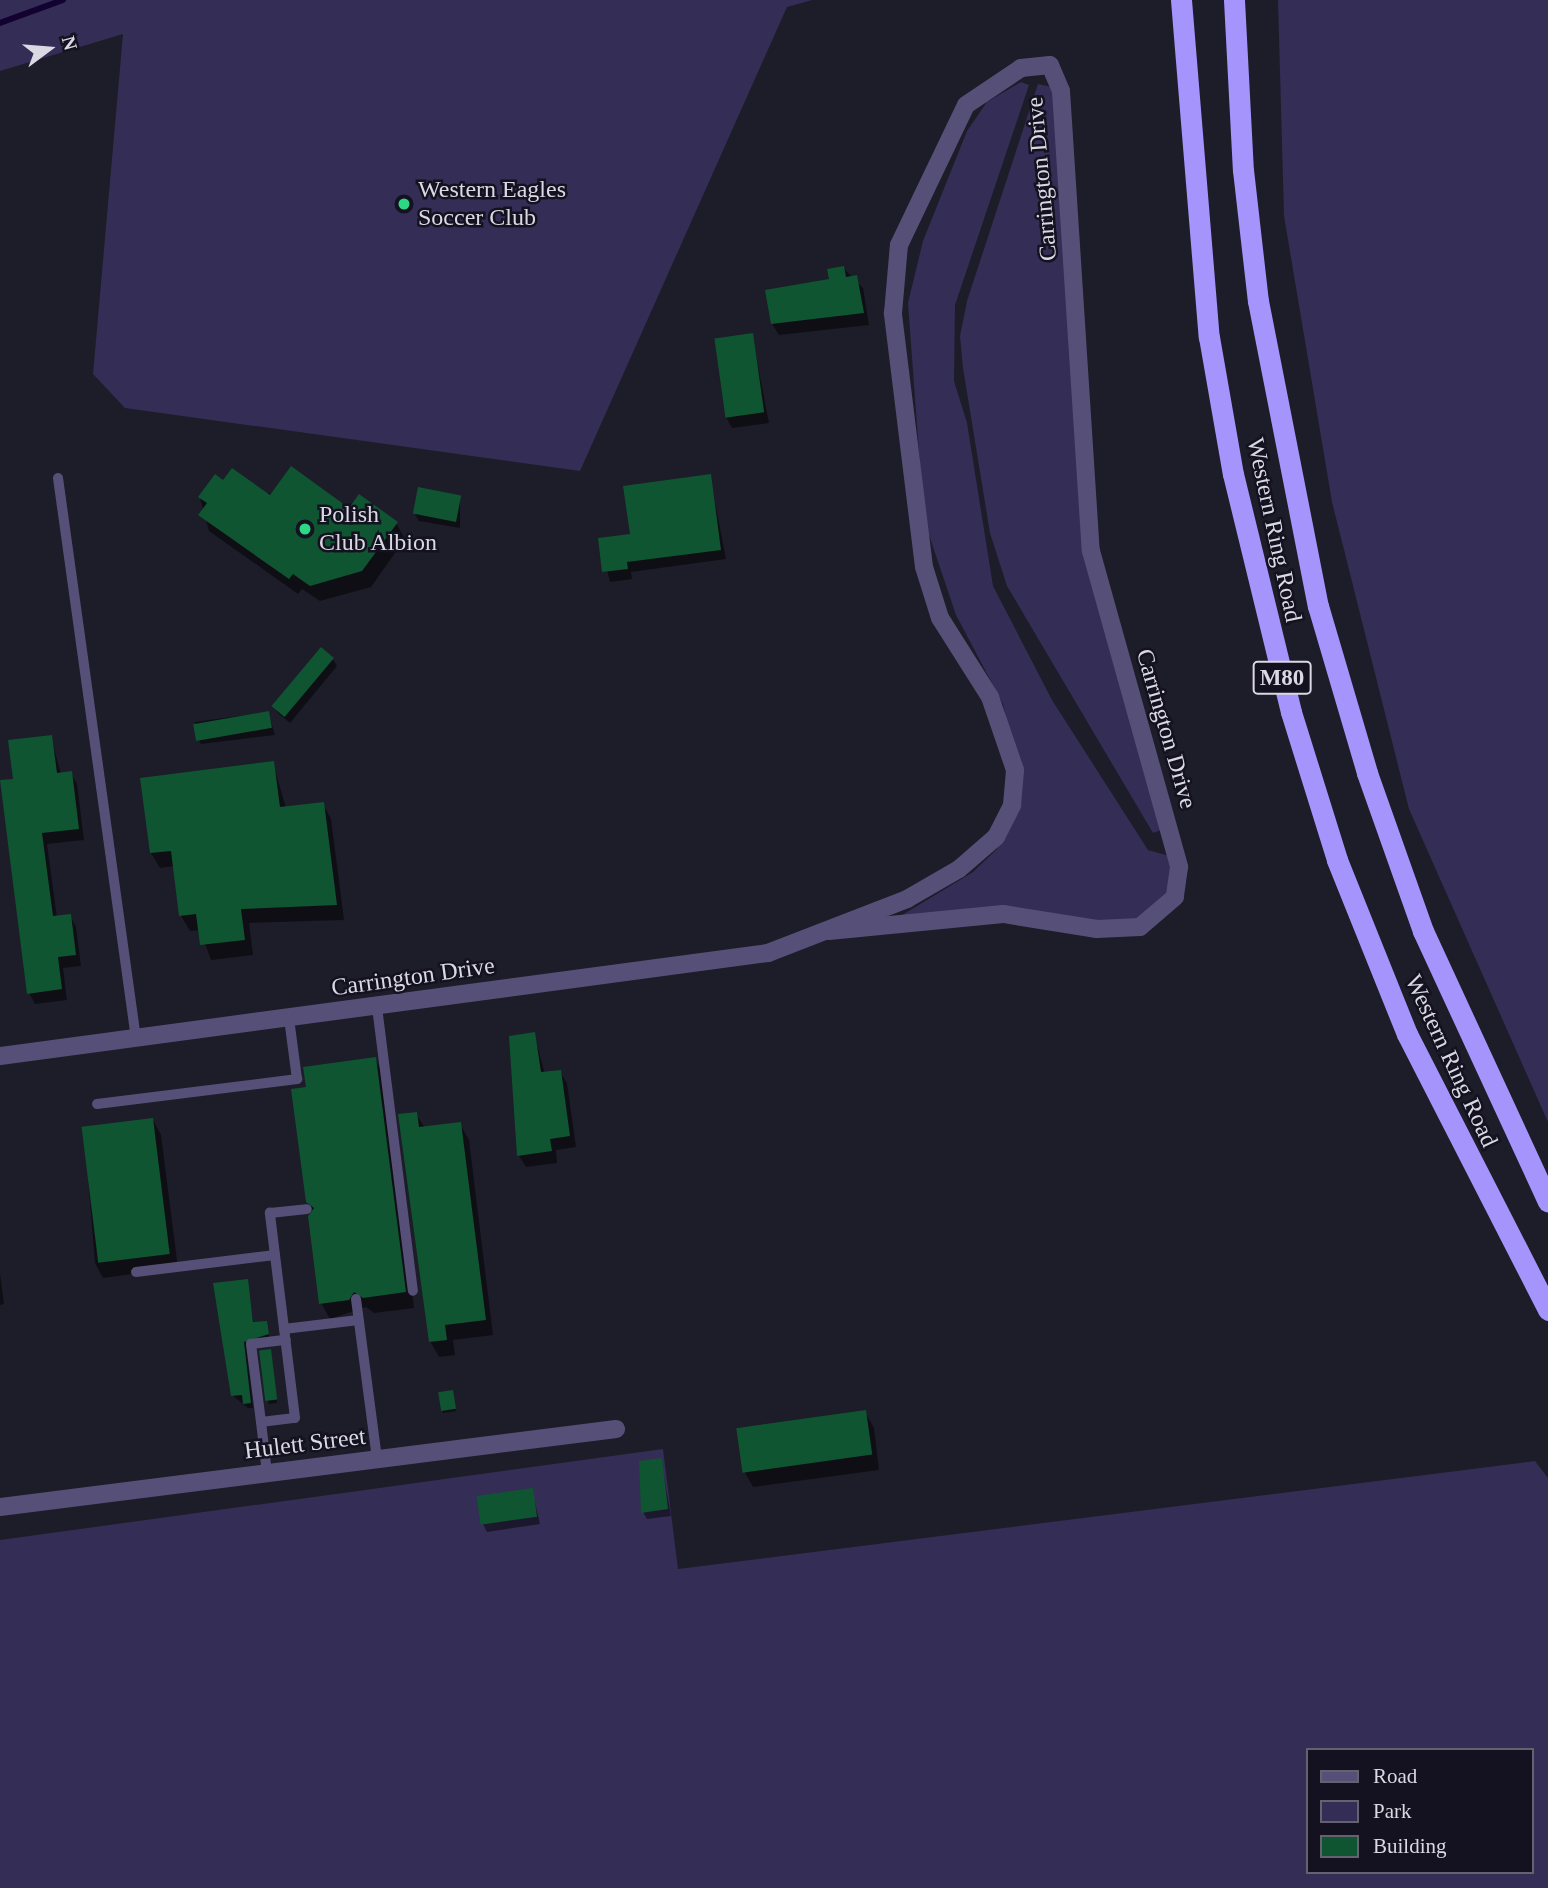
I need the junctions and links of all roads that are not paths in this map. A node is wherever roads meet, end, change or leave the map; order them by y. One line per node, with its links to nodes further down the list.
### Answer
1 (1181, 0): 16 (highway, Western Ring Road / M80)
2 (1234, 0): 10 (highway, Western Ring Road / M80)
3 (58, 478): 7 (lane)
4 (829, 931): 4 (street, Carrington Drive); 5 (street, Carrington Drive)
5 (377, 1007): 6 (street, Carrington Drive); 14 (lane)
6 (289, 1018): 7 (street, Carrington Drive); 9 (lane)
7 (136, 1039): 8 (street, Carrington Drive)
8 (0, 1056)
9 (97, 1104)
10 (1548, 1202)
11 (307, 1209): 12 (lane)
12 (275, 1255): 13 (lane); 18 (lane)
13 (136, 1272)
14 (413, 1291)
15 (356, 1299): 17 (lane)
16 (1548, 1310)
17 (358, 1320): 18 (lane); 21 (lane)
18 (285, 1334): 19 (lane); 19 (lane)
19 (261, 1422): 22 (lane)
20 (616, 1429): 21 (street, Hulett Street)
21 (377, 1459): 22 (street, Hulett Street)
22 (267, 1473): 23 (street, Hulett Street)
23 (0, 1507)

